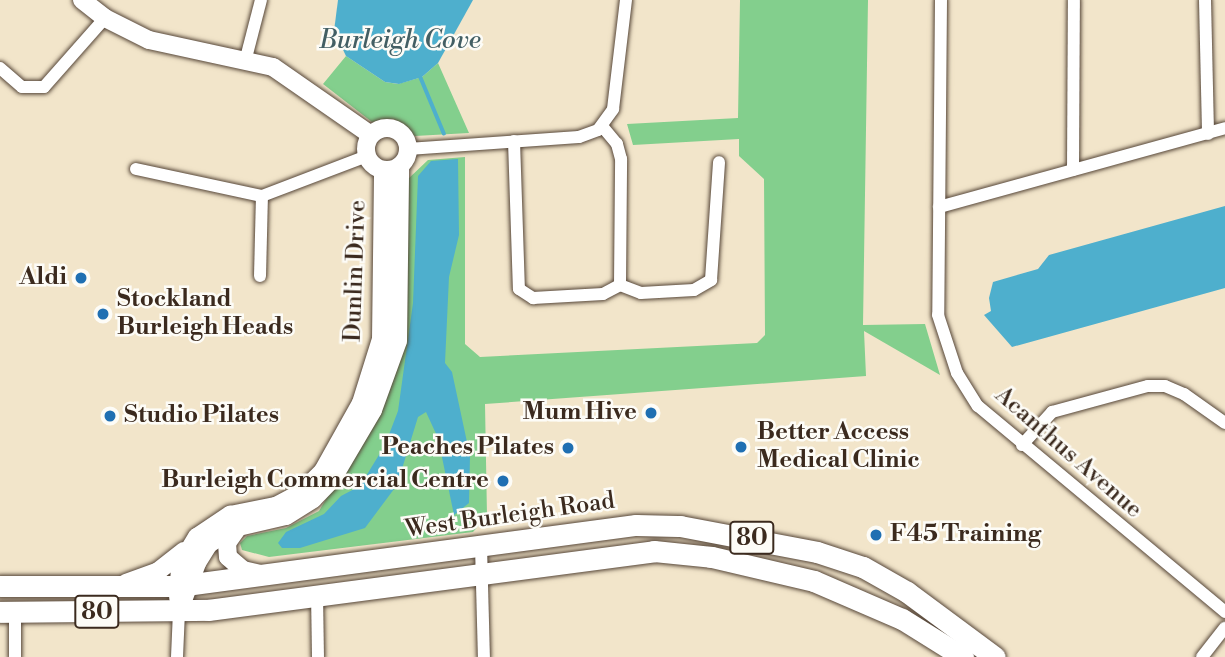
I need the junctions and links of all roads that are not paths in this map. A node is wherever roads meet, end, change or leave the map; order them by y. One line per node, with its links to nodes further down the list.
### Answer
1 (82, 0): 7 (street)
2 (261, 0): 8 (street)
3 (626, 0): 10 (street)
4 (941, 0): 22 (street, Acanthus Avenue)
5 (1074, 0): 20 (street)
6 (1205, 0): 12 (street)
7 (105, 18): 8 (street); 9 (street)
8 (246, 58): 13 (street)
9 (0, 68)
10 (602, 126): 14 (street); 24 (street)
11 (1225, 128): 12 (street)
12 (1208, 134): 20 (street)
13 (371, 135): 15 (street); 16 (street)
14 (514, 142): 15 (street); 24 (street)
15 (415, 148): 18 (street)
16 (367, 156): 18 (street); 21 (street)
17 (719, 162): 24 (street)
18 (391, 168): 27 (street, Dunlin Drive)
19 (136, 169): 21 (street)
20 (1073, 170): 22 (street)
21 (262, 197): 23 (street)
22 (939, 207): 26 (street, Acanthus Avenue)
23 (260, 275)
24 (620, 285)
25 (1225, 423): 26 (street)
26 (1022, 445): 39 (street, Acanthus Avenue)
27 (302, 500): 28 (street, Dunlin Drive); 30 (street, Dunlin Drive)
28 (239, 526): 32 (street); 34 (street, Dunlin Drive)
29 (481, 546): 31 (street); 32 (main road, West Burleigh Road / 80); 46 (main road, West Burleigh Road / 80)
30 (189, 547): 34 (street, Dunlin Drive); 35 (street)
31 (482, 572): 36 (main road, West Burleigh Road / 80); 41 (main road, West Burleigh Road / 80); 45 (street)
32 (273, 574): 34 (main road, West Burleigh Road / 80)
33 (0, 586): 35 (main road, West Burleigh Road / 80)
34 (183, 586): 35 (main road, West Burleigh Road / 80); 37 (street, Dunlin Drive)
35 (110, 588)
36 (317, 594): 37 (main road, West Burleigh Road / 80); 44 (street)
37 (179, 611): 38 (main road, West Burleigh Road / 80); 43 (street)
38 (7, 612): 42 (street)
39 (1225, 612)
40 (1225, 628): 47 (street)
41 (950, 653)
42 (15, 657)
43 (177, 657)
44 (318, 657)
45 (484, 657)
46 (995, 657)
47 (1202, 657)

